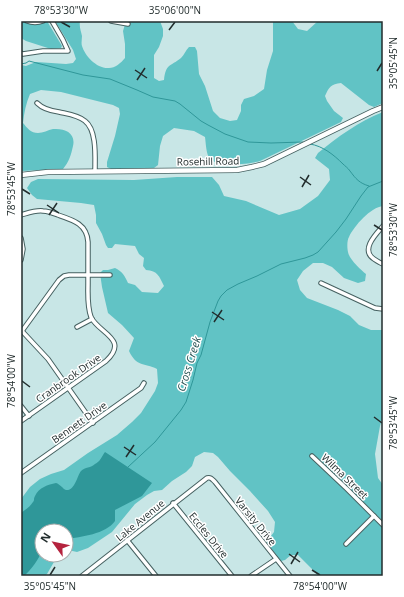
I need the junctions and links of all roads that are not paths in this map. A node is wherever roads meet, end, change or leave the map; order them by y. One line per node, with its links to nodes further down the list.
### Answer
1 (27, 21): 2 (street)
2 (43, 21)
3 (52, 21): 6 (street)
4 (111, 21): 5 (street)
5 (128, 24)
6 (21, 53)
7 (37, 103): 9 (street)
8 (383, 107): 9 (main road, Rosehill Road)
9 (95, 171): 10 (main road, Rosehill Road)
10 (21, 175)
11 (21, 215): 16 (street)
12 (383, 226): 15 (street)
13 (21, 238): 14 (street)
14 (21, 260)
15 (383, 264)
16 (88, 275): 17 (street); 20 (street); 22 (street)
17 (110, 275)
18 (321, 283): 19 (street)
19 (383, 309)
20 (92, 319): 21 (street); 24 (street, Cranbrook Drive)
21 (77, 327)
22 (21, 331): 24 (street)
23 (144, 383): 28 (street, Bennett Drive)
24 (68, 388): 26 (street, Cranbrook Drive); 28 (street)
25 (21, 406): 26 (street)
26 (28, 416): 27 (street, Cranbrook Drive)
27 (21, 421)
28 (93, 423): 30 (street, Bennett Drive)
29 (312, 456): 33 (street, Wilma Street)
30 (21, 473)
31 (209, 478): 32 (street, Lake Avenue); 37 (street, Varsity Drive)
32 (173, 503): 35 (street, Lake Avenue); 40 (street, Eccles Drive)
33 (374, 516): 34 (street, Wilma Street); 36 (street)
34 (383, 525)
35 (127, 540): 38 (street, Lake Avenue); 39 (street)
36 (346, 544)
37 (276, 559): 41 (street); 42 (street, Varsity Drive)
38 (82, 576)
39 (156, 576)
40 (232, 576)
41 (251, 576)
42 (290, 576)

